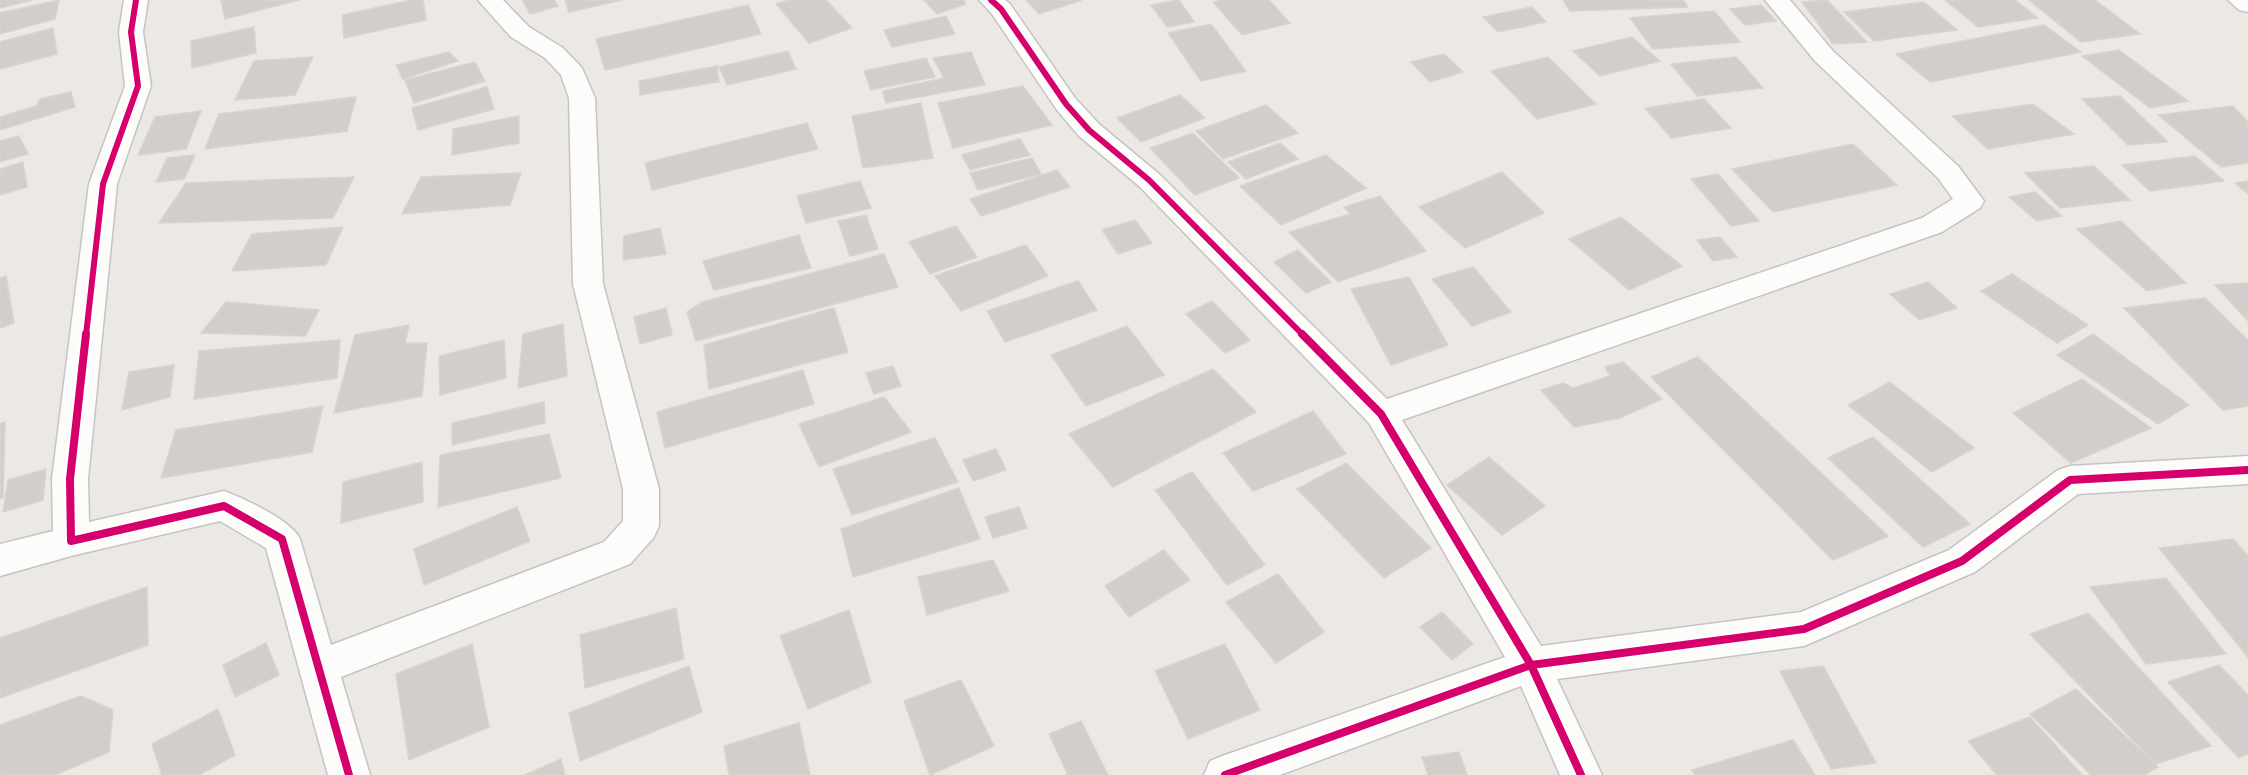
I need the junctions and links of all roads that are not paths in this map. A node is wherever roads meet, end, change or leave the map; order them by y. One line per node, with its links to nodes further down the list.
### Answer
1 (136, 0): 9 (street)
2 (490, 0): 12 (street)
3 (992, 0): 7 (street)
4 (1777, 0): 7 (street)
5 (2240, 0): 6 (street)
6 (2248, 5)
7 (1381, 414): 11 (street)
8 (2248, 470): 11 (street)
9 (71, 541): 10 (street); 12 (street)
10 (0, 560)
11 (1531, 665): 14 (street); 15 (street)
12 (320, 667): 13 (street)
13 (348, 775)
14 (1226, 775)
15 (1581, 775)

